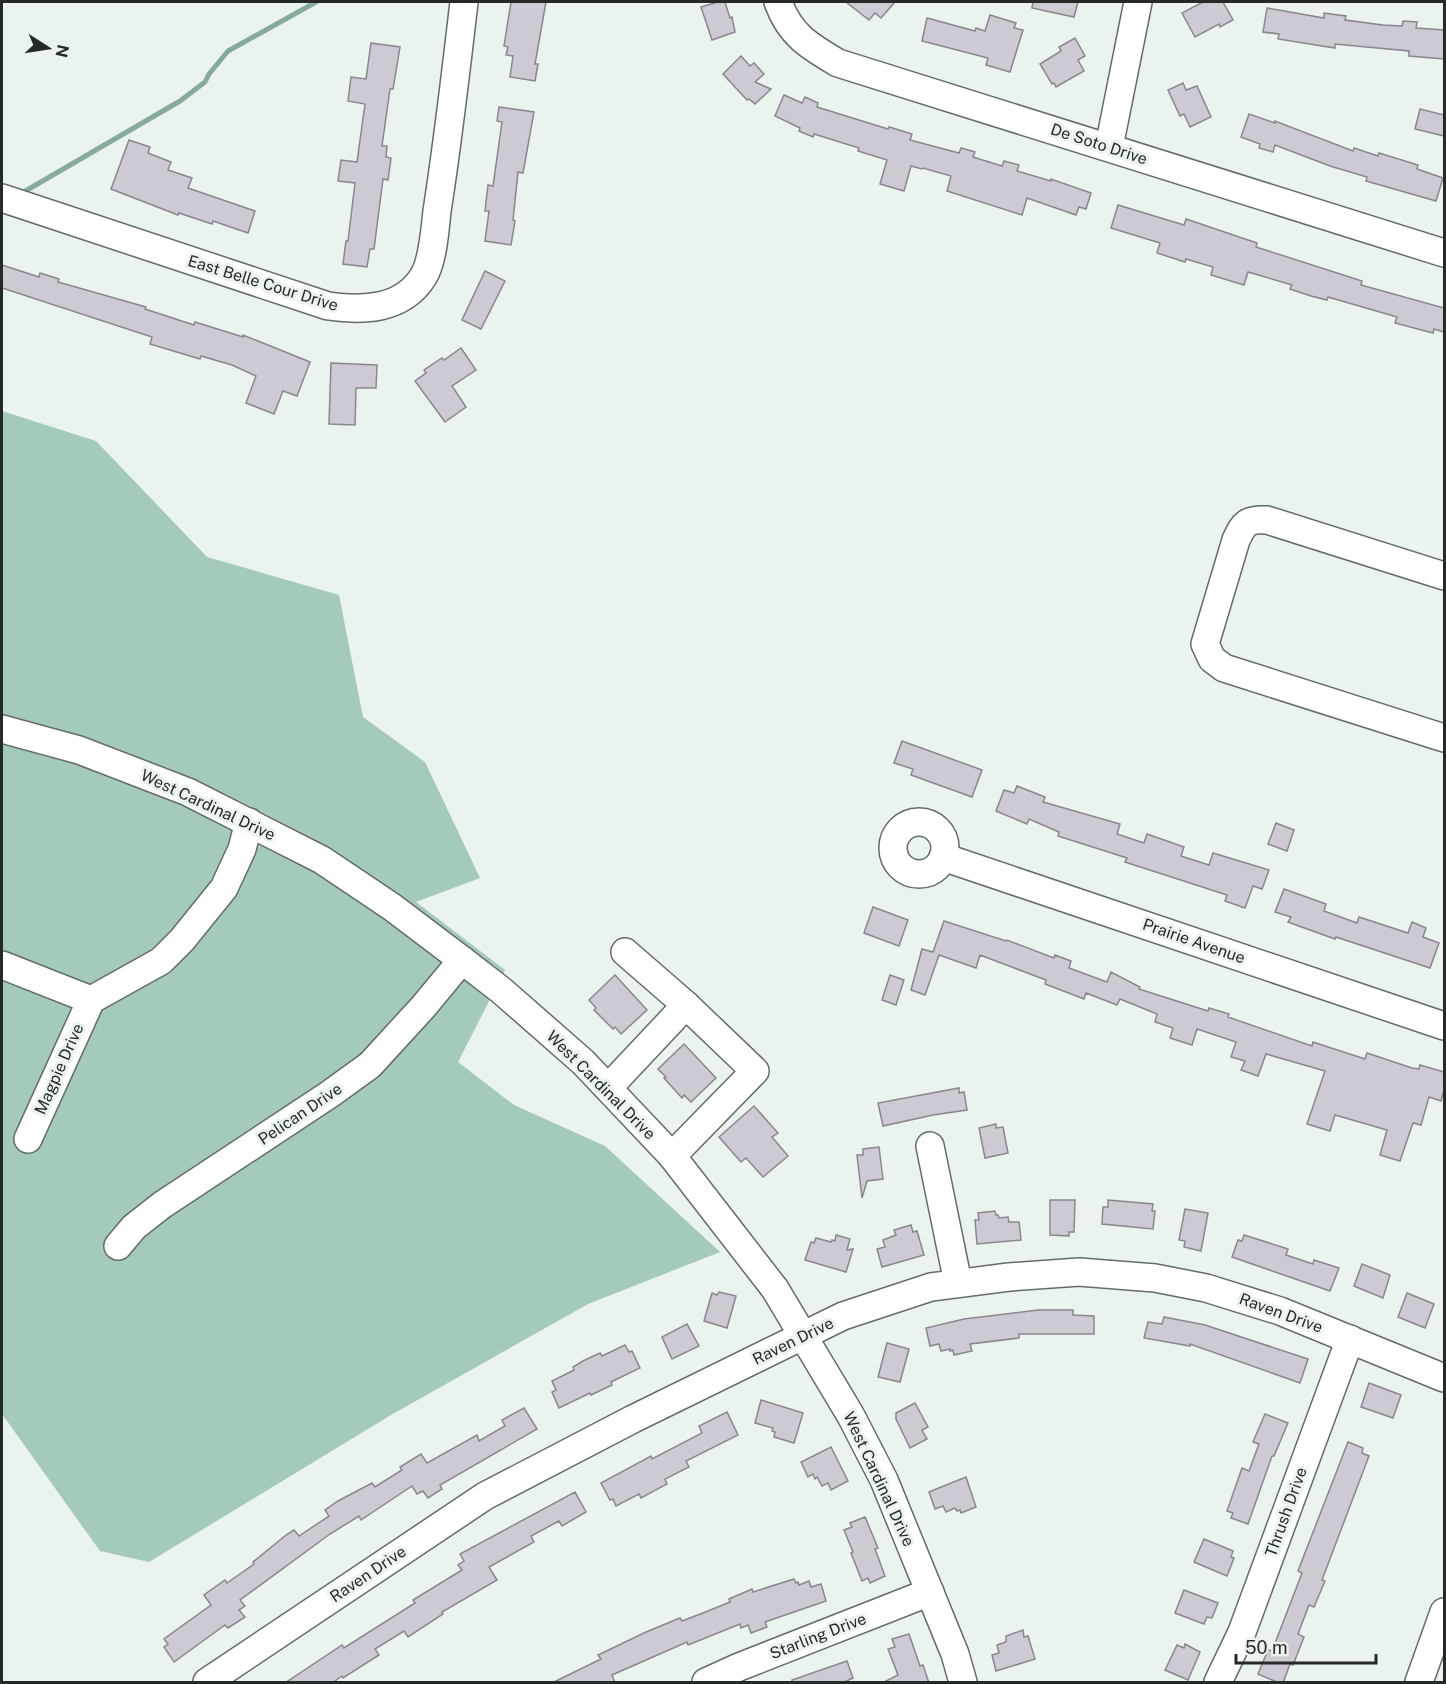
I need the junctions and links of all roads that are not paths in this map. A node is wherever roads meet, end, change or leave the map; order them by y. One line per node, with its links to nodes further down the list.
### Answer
1 (464, 2): 5 (street, East Belle Cour Drive)
2 (778, 2): 4 (street, De Soto Drive)
3 (1138, 2): 4 (street)
4 (1109, 147): 6 (street, De Soto Drive)
5 (2, 198)
6 (1444, 253)
7 (1444, 576): 9 (street)
8 (2, 729): 10 (street, West Cardinal Drive)
9 (1444, 738)
10 (249, 822): 13 (street, West Cardinal Drive); 15 (street)
11 (943, 857): 17 (street, Prairie Avenue)
12 (625, 952): 16 (street)
13 (462, 960): 18 (street, West Cardinal Drive); 22 (street, Pelican Drive)
14 (2, 965): 15 (street)
15 (91, 999): 19 (street, Magpie Drive)
16 (686, 1005): 18 (street); 21 (street)
17 (1444, 1026)
18 (608, 1088): 21 (street, West Cardinal Drive)
19 (28, 1139)
20 (930, 1146): 23 (street)
21 (672, 1156): 24 (street, West Cardinal Drive)
22 (118, 1246)
23 (958, 1283): 24 (street, Raven Drive); 25 (street, Raven Drive)
24 (803, 1336): 27 (street, West Cardinal Drive); 29 (street, Raven Drive)
25 (1350, 1339): 26 (street, Raven Drive); 32 (street, Thrush Drive)
26 (1444, 1378)
27 (930, 1592): 30 (street, Starling Drive); 31 (street, West Cardinal Drive)
28 (1444, 1612): 33 (street)
29 (207, 1683)
30 (706, 1683)
31 (963, 1683)
32 (1218, 1683)
33 (1419, 1683)

